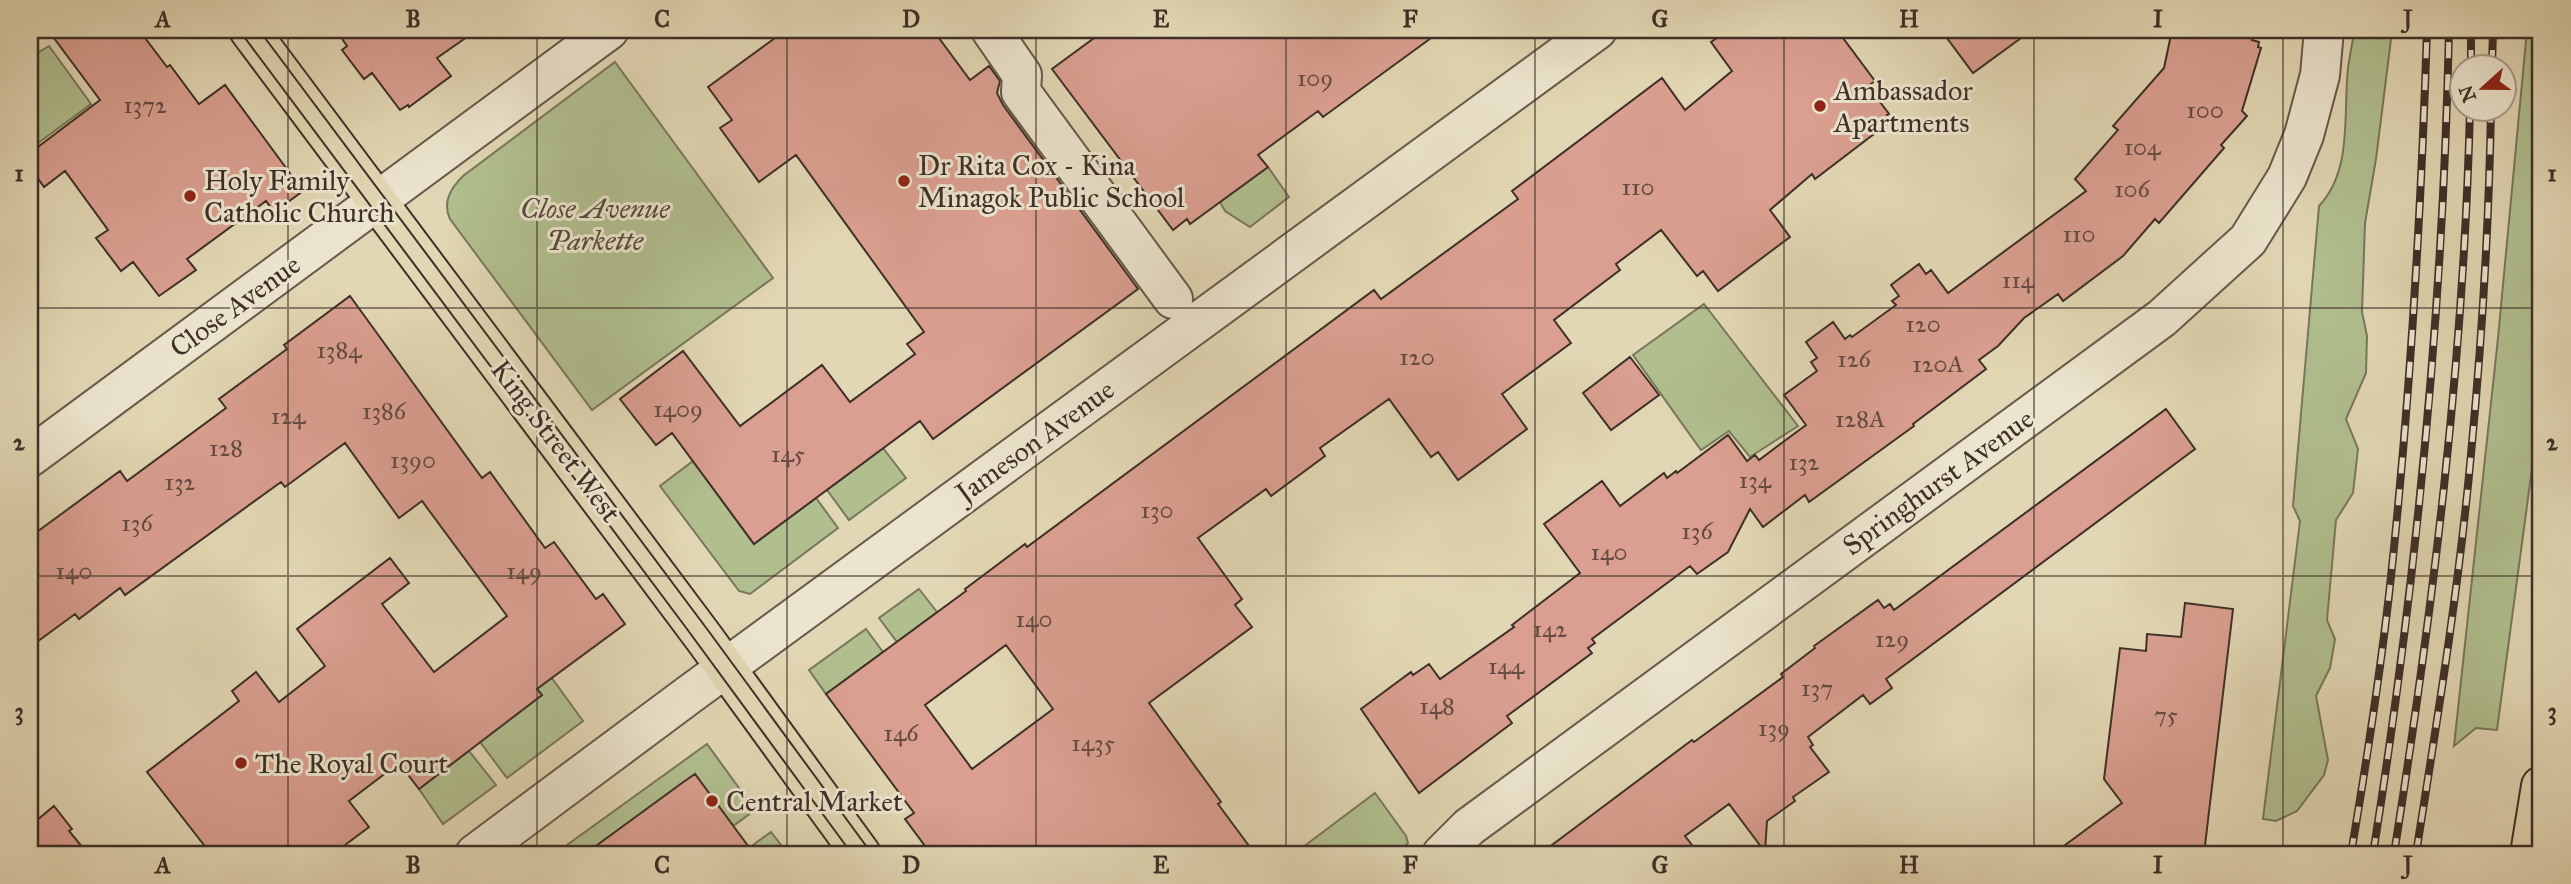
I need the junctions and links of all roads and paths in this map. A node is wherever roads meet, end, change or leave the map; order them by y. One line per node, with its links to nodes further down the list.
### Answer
1 (249, 30): 6 (main road, King Street West)
2 (609, 30): 6 (street, Close Avenue)
3 (991, 30): 7 (street)
4 (1597, 30): 9 (street, Jameson Avenue)
5 (2324, 30): 13 (street, Springhurst Avenue)
6 (377, 201): 8 (street, Close Avenue); 9 (main road, King Street West)
7 (1173, 299)
8 (30, 457)
9 (726, 668): 11 (street, Jameson Avenue); 12 (main road, King Street West)
10 (2541, 786): 14 (main road)
11 (475, 854)
12 (862, 854)
13 (1442, 854)
14 (2530, 854)

